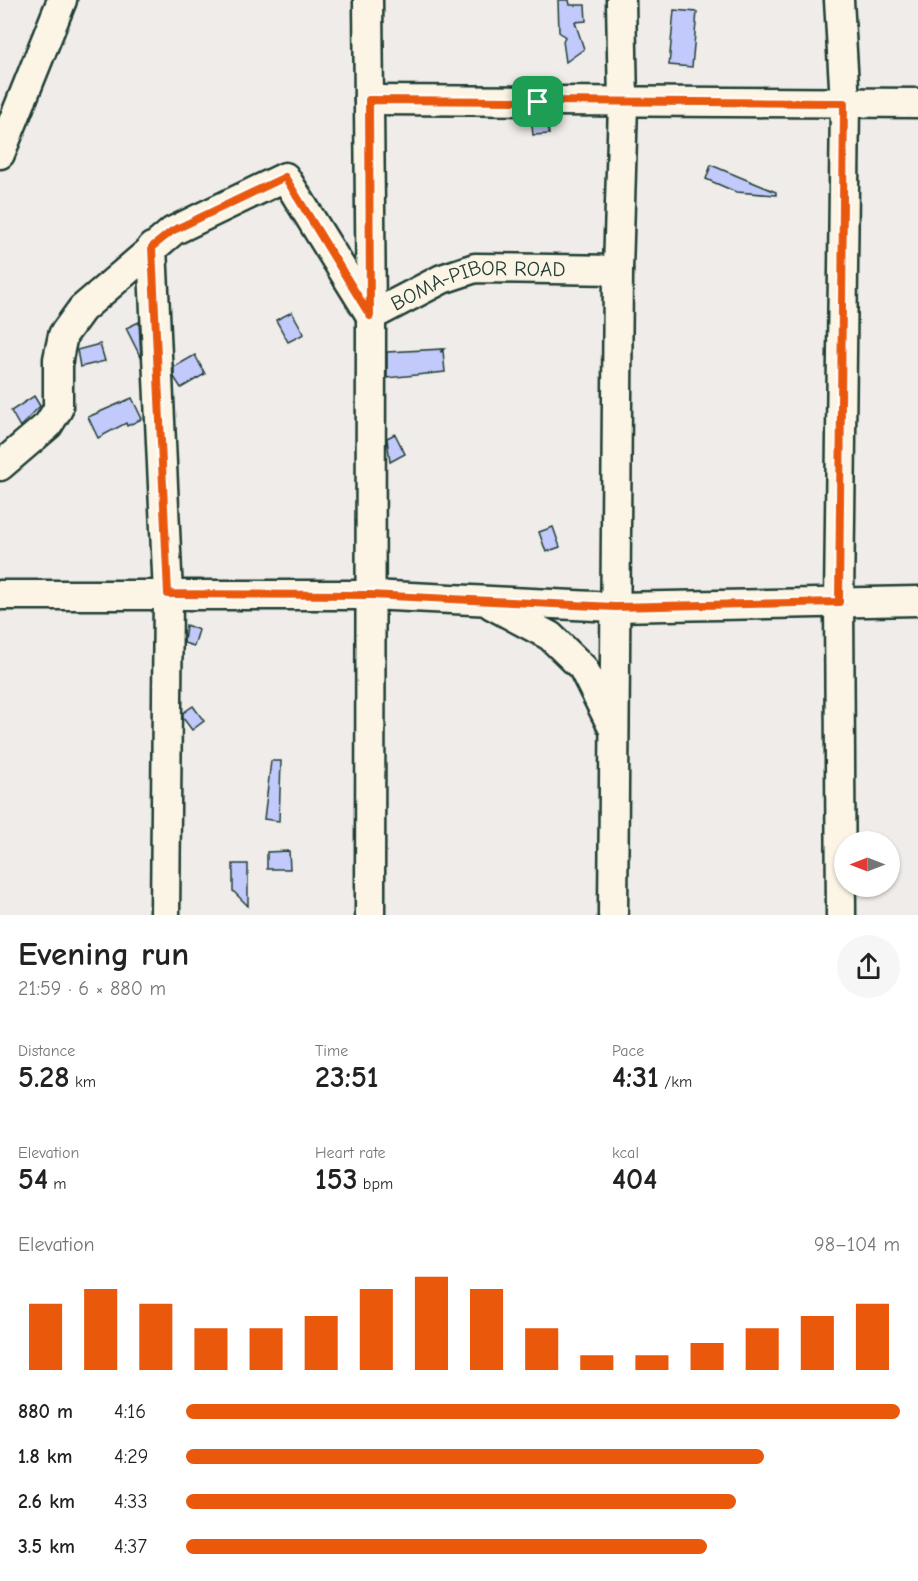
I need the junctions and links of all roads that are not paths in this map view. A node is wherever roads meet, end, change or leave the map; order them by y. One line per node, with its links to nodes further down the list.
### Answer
1 (62, 0): 9 (street)
2 (368, 0): 5 (street)
3 (621, 0): 8 (street)
4 (839, 0): 6 (street)
5 (369, 100): 8 (street); 12 (street)
6 (844, 103): 7 (street); 8 (street); 19 (street)
7 (918, 103)
8 (623, 104): 11 (street)
9 (0, 154)
10 (152, 247): 12 (street, BOMA-PIBOR ROAD); 13 (street, BOMA-PIBOR ROAD); 14 (street)
11 (618, 270): 12 (street, BOMA-PIBOR ROAD); 20 (street)
12 (370, 316): 16 (street)
13 (0, 466)
14 (168, 594): 15 (street); 16 (street); 22 (street)
15 (0, 595)
16 (370, 595): 17 (street); 23 (street)
17 (485, 601): 20 (street); 21 (street)
18 (918, 601): 19 (street)
19 (839, 602): 20 (street); 25 (street)
20 (615, 607): 21 (street)
21 (614, 730): 24 (street)
22 (165, 915)
23 (370, 915)
24 (613, 915)
25 (840, 915)

